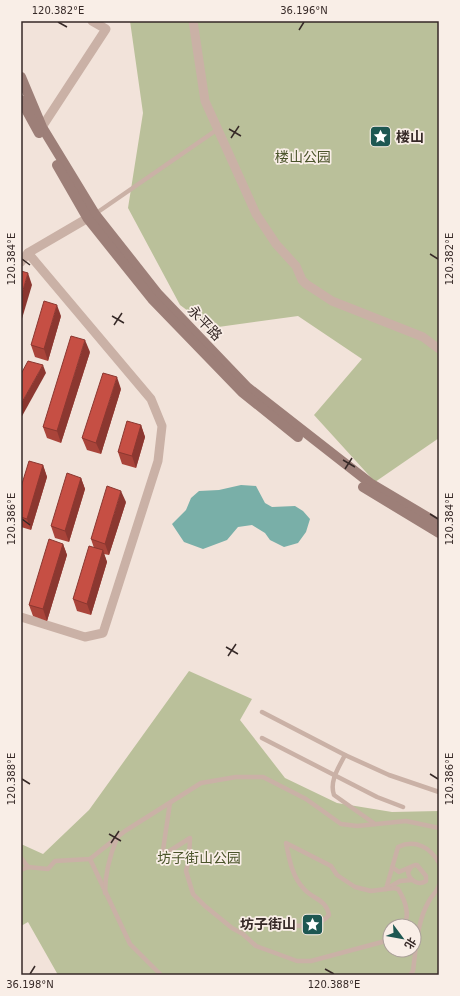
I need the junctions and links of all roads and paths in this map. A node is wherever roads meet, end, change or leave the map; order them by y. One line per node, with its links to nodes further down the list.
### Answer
1 (92, 21): 5 (street)
2 (193, 21): 6 (street)
3 (21, 77): 5 (main road, 永平路)
4 (21, 100): 7 (main road, 永平路)
5 (42, 127): 7 (main road, 永平路)
6 (218, 129): 7 (lane); 10 (street)
7 (91, 217): 8 (street); 11 (main road, 永平路); 12 (main road, 永平路)
8 (28, 253): 9 (street); 13 (street)
9 (21, 262)
10 (439, 349)
11 (439, 524)
12 (439, 533)
13 (21, 617)
14 (262, 712): 16 (lane)
15 (262, 738): 17 (lane)
16 (345, 755): 17 (lane); 18 (lane)
17 (335, 775): 20 (lane); 21 (lane)
18 (439, 792)
19 (170, 803): 21 (lane); 23 (lane); 37 (lane)
20 (403, 807)
21 (375, 824): 22 (lane)
22 (439, 828)
23 (117, 837): 25 (lane); 34 (lane)
24 (21, 858): 27 (lane)
25 (90, 859): 27 (lane); 34 (lane)
26 (439, 862): 28 (lane)
27 (28, 867): 30 (lane)
28 (392, 867): 29 (lane); 33 (lane)
29 (411, 867): 31 (lane); 31 (lane)
30 (21, 870)
31 (412, 880): 33 (lane)
32 (439, 885): 39 (lane)
33 (386, 889): 35 (lane); 36 (lane)
34 (105, 894): 38 (lane)
35 (406, 918)
36 (290, 926)
37 (382, 942)
38 (161, 975)
39 (410, 975)

